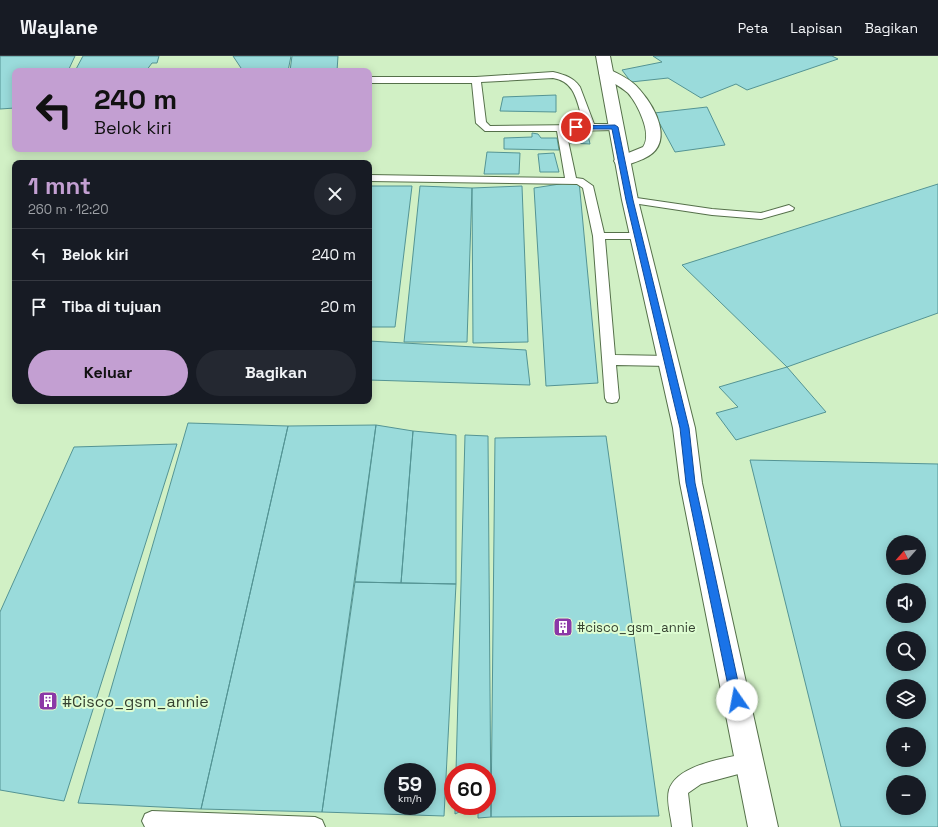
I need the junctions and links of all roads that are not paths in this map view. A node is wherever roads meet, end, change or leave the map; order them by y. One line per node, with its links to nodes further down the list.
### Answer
1 (604, 64): 5 (main road); 7 (main road)
2 (372, 80): 3 (lane)
3 (476, 80): 4 (lane); 6 (lane)
4 (590, 127): 5 (lane); 6 (lane)
5 (615, 127): 7 (main road)
6 (561, 128): 9 (lane)
7 (622, 161): 10 (main road)
8 (372, 178): 9 (lane)
9 (571, 181): 12 (lane)
10 (630, 200): 11 (lane); 13 (main road)
11 (789, 208)
12 (599, 236): 13 (lane); 14 (lane)
13 (638, 236): 15 (main road)
14 (609, 360): 15 (lane); 16 (lane)
15 (668, 361): 17 (main road)
16 (612, 398)
17 (750, 762): 20 (lane); 21 (main road)
18 (152, 821): 19 (lane)
19 (315, 827)
20 (682, 827)
21 (764, 827)

